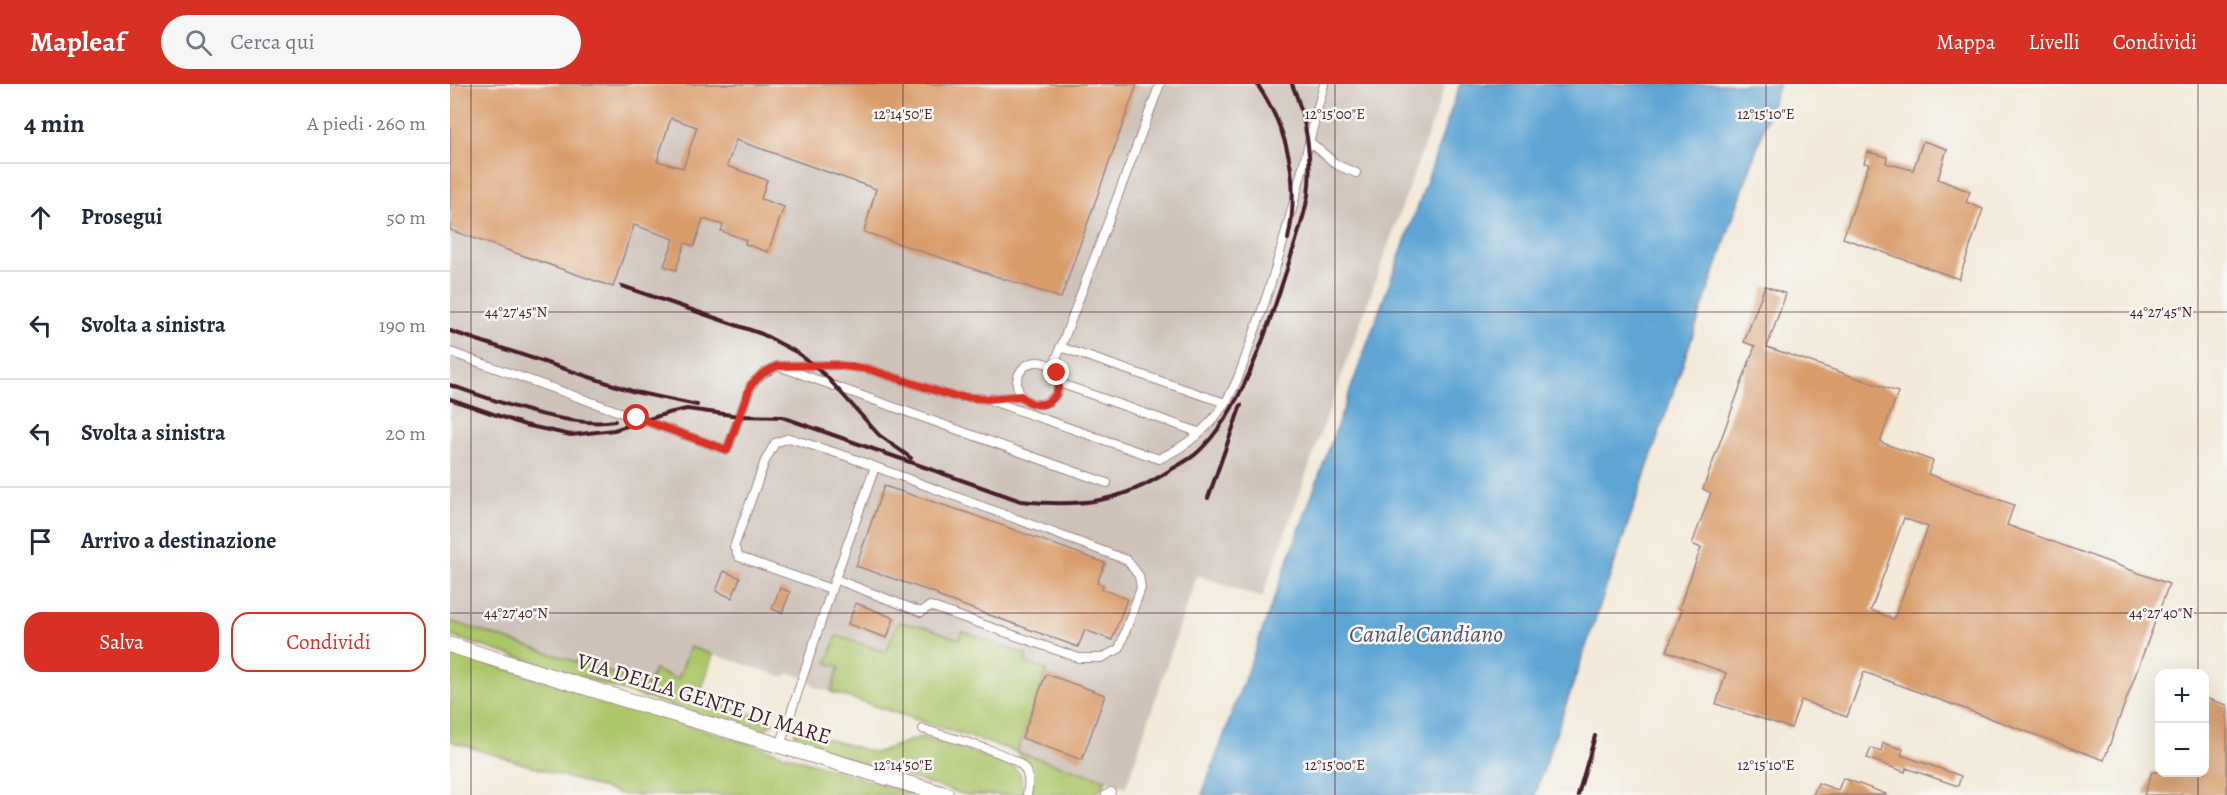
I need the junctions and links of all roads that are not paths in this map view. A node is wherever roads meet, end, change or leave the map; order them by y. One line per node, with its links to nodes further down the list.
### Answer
1 (1160, 84): 5 (lane)
2 (1324, 84): 3 (lane)
3 (1309, 141): 4 (lane); 12 (lane)
4 (1356, 173)
5 (1060, 347): 8 (lane); 12 (lane)
6 (450, 352): 7 (lane)
7 (777, 366): 11 (lane); 15 (lane)
8 (1053, 368): 9 (lane); 10 (lane)
9 (1059, 383): 10 (lane); 13 (lane)
10 (1021, 396): 11 (lane)
11 (988, 399): 13 (lane)
12 (1225, 402): 13 (lane)
13 (1198, 432)
14 (875, 467): 16 (lane); 16 (lane); 17 (lane)
15 (1107, 483)
16 (835, 579): 17 (lane)
17 (831, 589): 20 (lane)
18 (450, 645): 20 (street, VIA DELLA GENTE DI MARE)
19 (923, 729): 22 (lane)
20 (780, 746): 21 (street, VIA DELLA GENTE DI MARE)
21 (946, 795)
22 (1027, 795)

